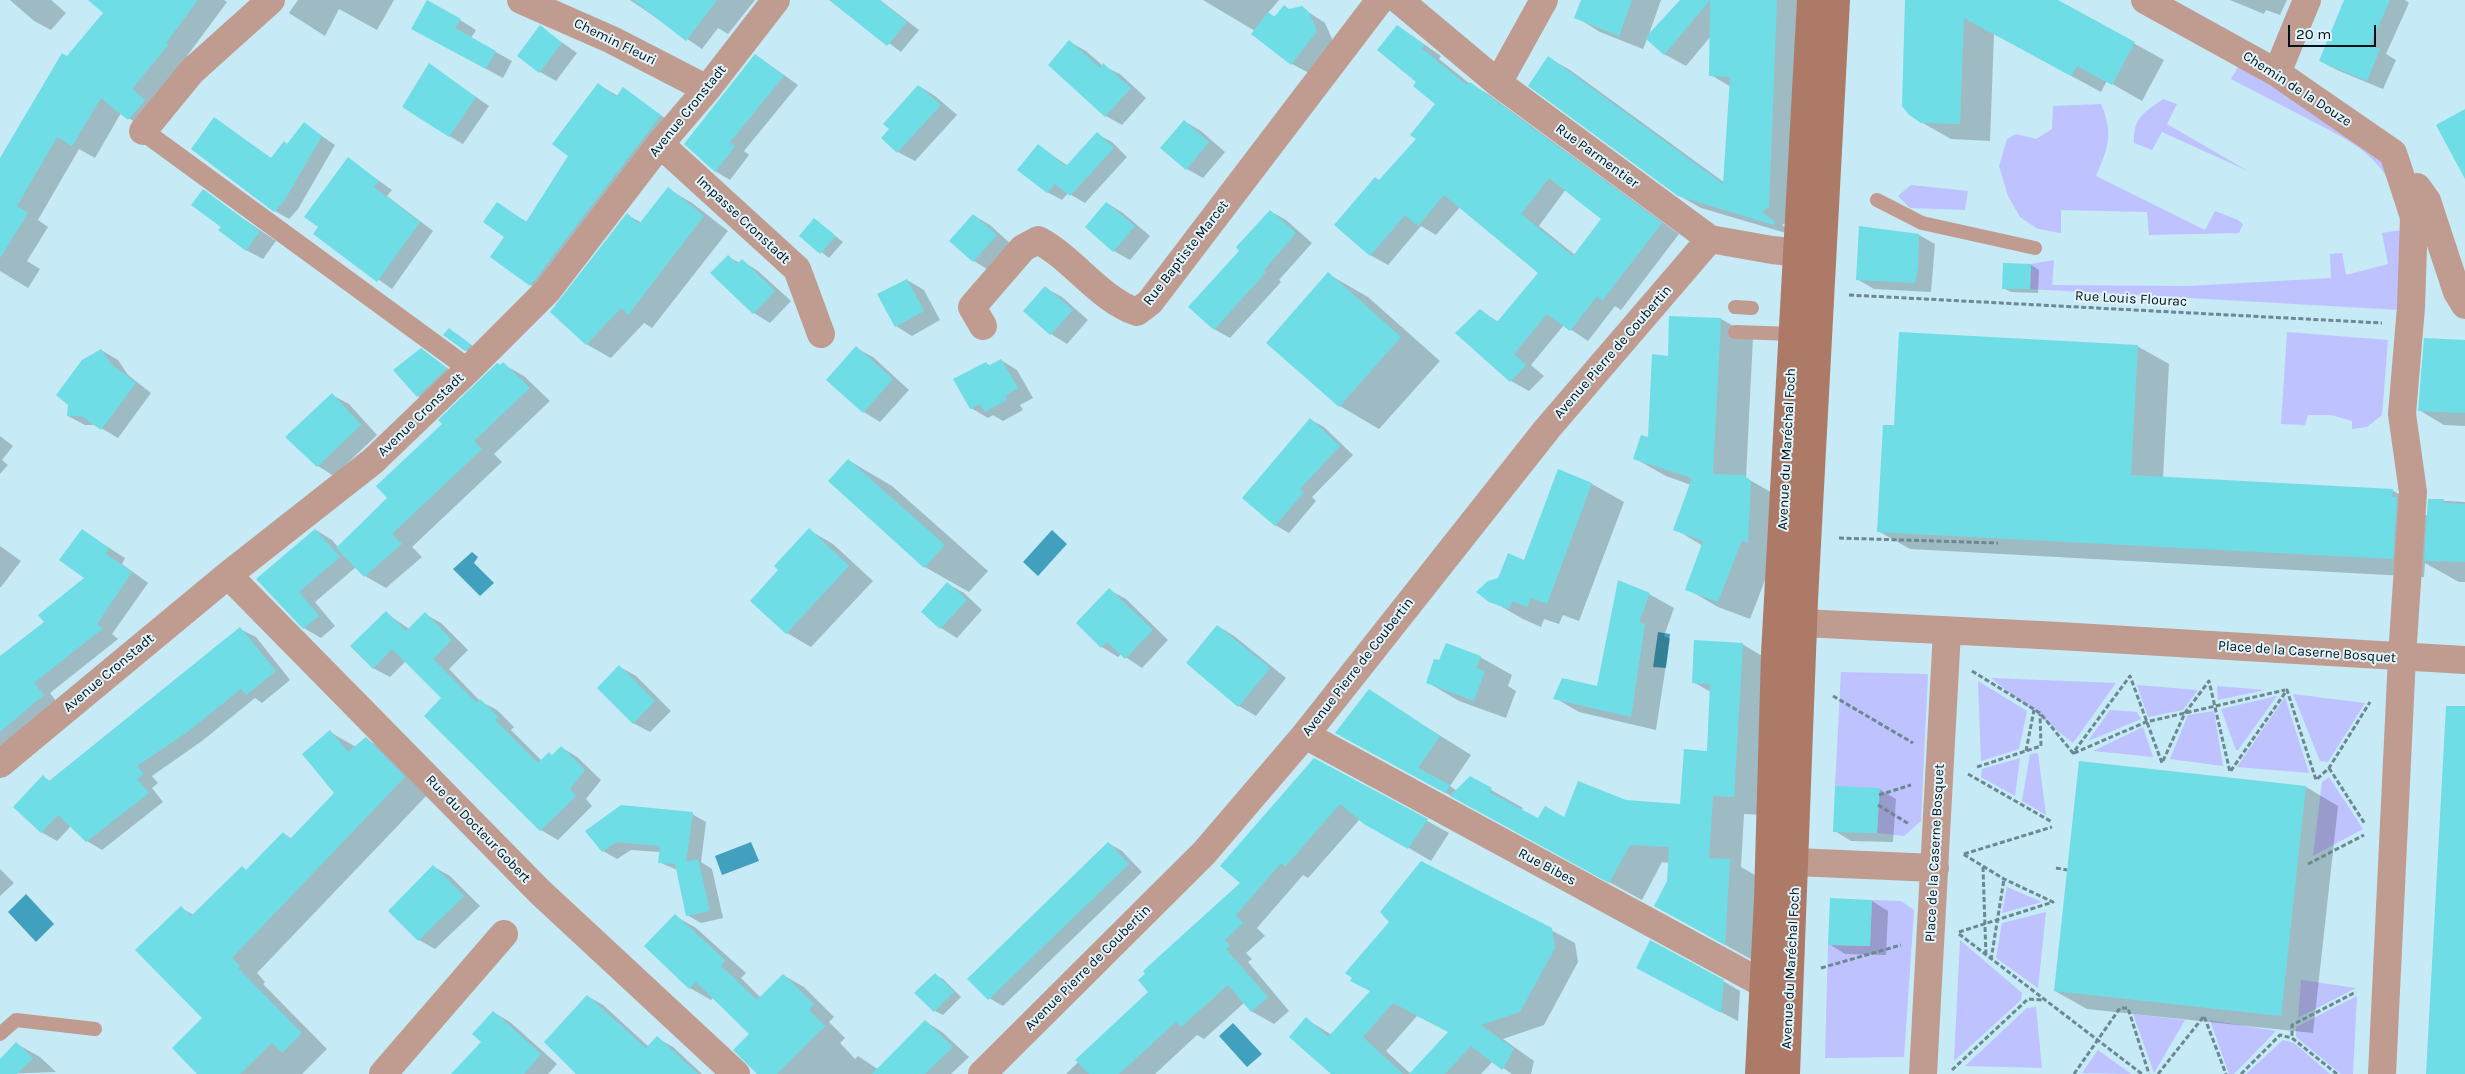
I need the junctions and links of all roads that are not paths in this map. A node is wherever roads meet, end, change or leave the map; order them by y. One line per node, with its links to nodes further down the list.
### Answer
1 (271, 0): 14 (street)
2 (776, 0): 13 (street, Avenue Cronstadt)
3 (1380, 0): 24 (street, Rue Baptiste Marcet)
4 (1399, 0): 12 (street, Rue Parmentier)
5 (1544, 0): 12 (street)
6 (1811, 0): 20 (main road, Avenue du Maréchal Foch)
7 (1836, 0): 20 (main road, Avenue du Maréchal Foch)
8 (2307, 0): 11 (street)
9 (526, 1): 13 (street, Chemin Fleuri)
10 (2162, 4): 11 (street, Chemin de la Douze)
11 (2277, 73): 16 (street, Chemin de la Douze)
12 (1498, 83): 18 (street, Rue Parmentier)
13 (707, 89): 15 (street, Avenue Cronstadt)
14 (143, 132): 28 (street)
15 (660, 144): 26 (street, Impasse Cronstadt); 28 (street, Avenue Cronstadt)
16 (2393, 153): 21 (street, Chemin de la Douze); 33 (street)
17 (1877, 200): 19 (lane)
18 (1710, 239): 20 (street, Rue Parmentier); 35 (street, Avenue Pierre de Coubertin)
19 (2035, 248)
20 (1809, 254): 27 (main road, Avenue du Maréchal Foch); 30 (main road, Avenue du Maréchal Foch)
21 (2465, 305)
22 (1735, 307): 23 (lane)
23 (1752, 308)
24 (983, 326)
25 (1735, 332): 27 (lane)
26 (821, 334)
27 (1793, 334): 32 (main road, Avenue du Maréchal Foch)
28 (469, 369): 29 (street, Avenue Cronstadt)
29 (228, 575): 36 (street, Avenue Cronstadt); 46 (street, Rue du Docteur Gobert)
30 (1803, 623): 31 (street, Place de la Caserne Bosquet); 37 (main road, Avenue du Maréchal Foch)
31 (1948, 631): 33 (street, Place de la Caserne Bosquet); 38 (street, Place de la Caserne Bosquet)
32 (1775, 654): 37 (street); 39 (main road, Avenue du Maréchal Foch)
33 (2402, 656): 34 (street); 51 (street, Place de la Caserne Bosquet)
34 (2465, 660)
35 (1305, 735): 41 (street, Rue Bibes); 47 (street, Avenue Pierre de Coubertin)
36 (0, 764)
37 (1795, 862): 38 (street); 39 (street, Avenue du Maréchal Foch); 42 (main road, Avenue du Maréchal Foch)
38 (1946, 862): 50 (street, Place de la Caserne Bosquet)
39 (1768, 898): 41 (main road, Avenue du Maréchal Foch)
40 (504, 934): 45 (street)
41 (1764, 984): 42 (street, Rue Bibes); 48 (main road, Avenue du Maréchal Foch)
42 (1790, 998): 49 (main road, Avenue du Maréchal Foch)
43 (95, 1029): 44 (lane)
44 (0, 1034)
45 (383, 1074)
46 (736, 1074)
47 (982, 1074)
48 (1759, 1074)
49 (1786, 1074)
50 (1924, 1074)
51 (2382, 1074)

